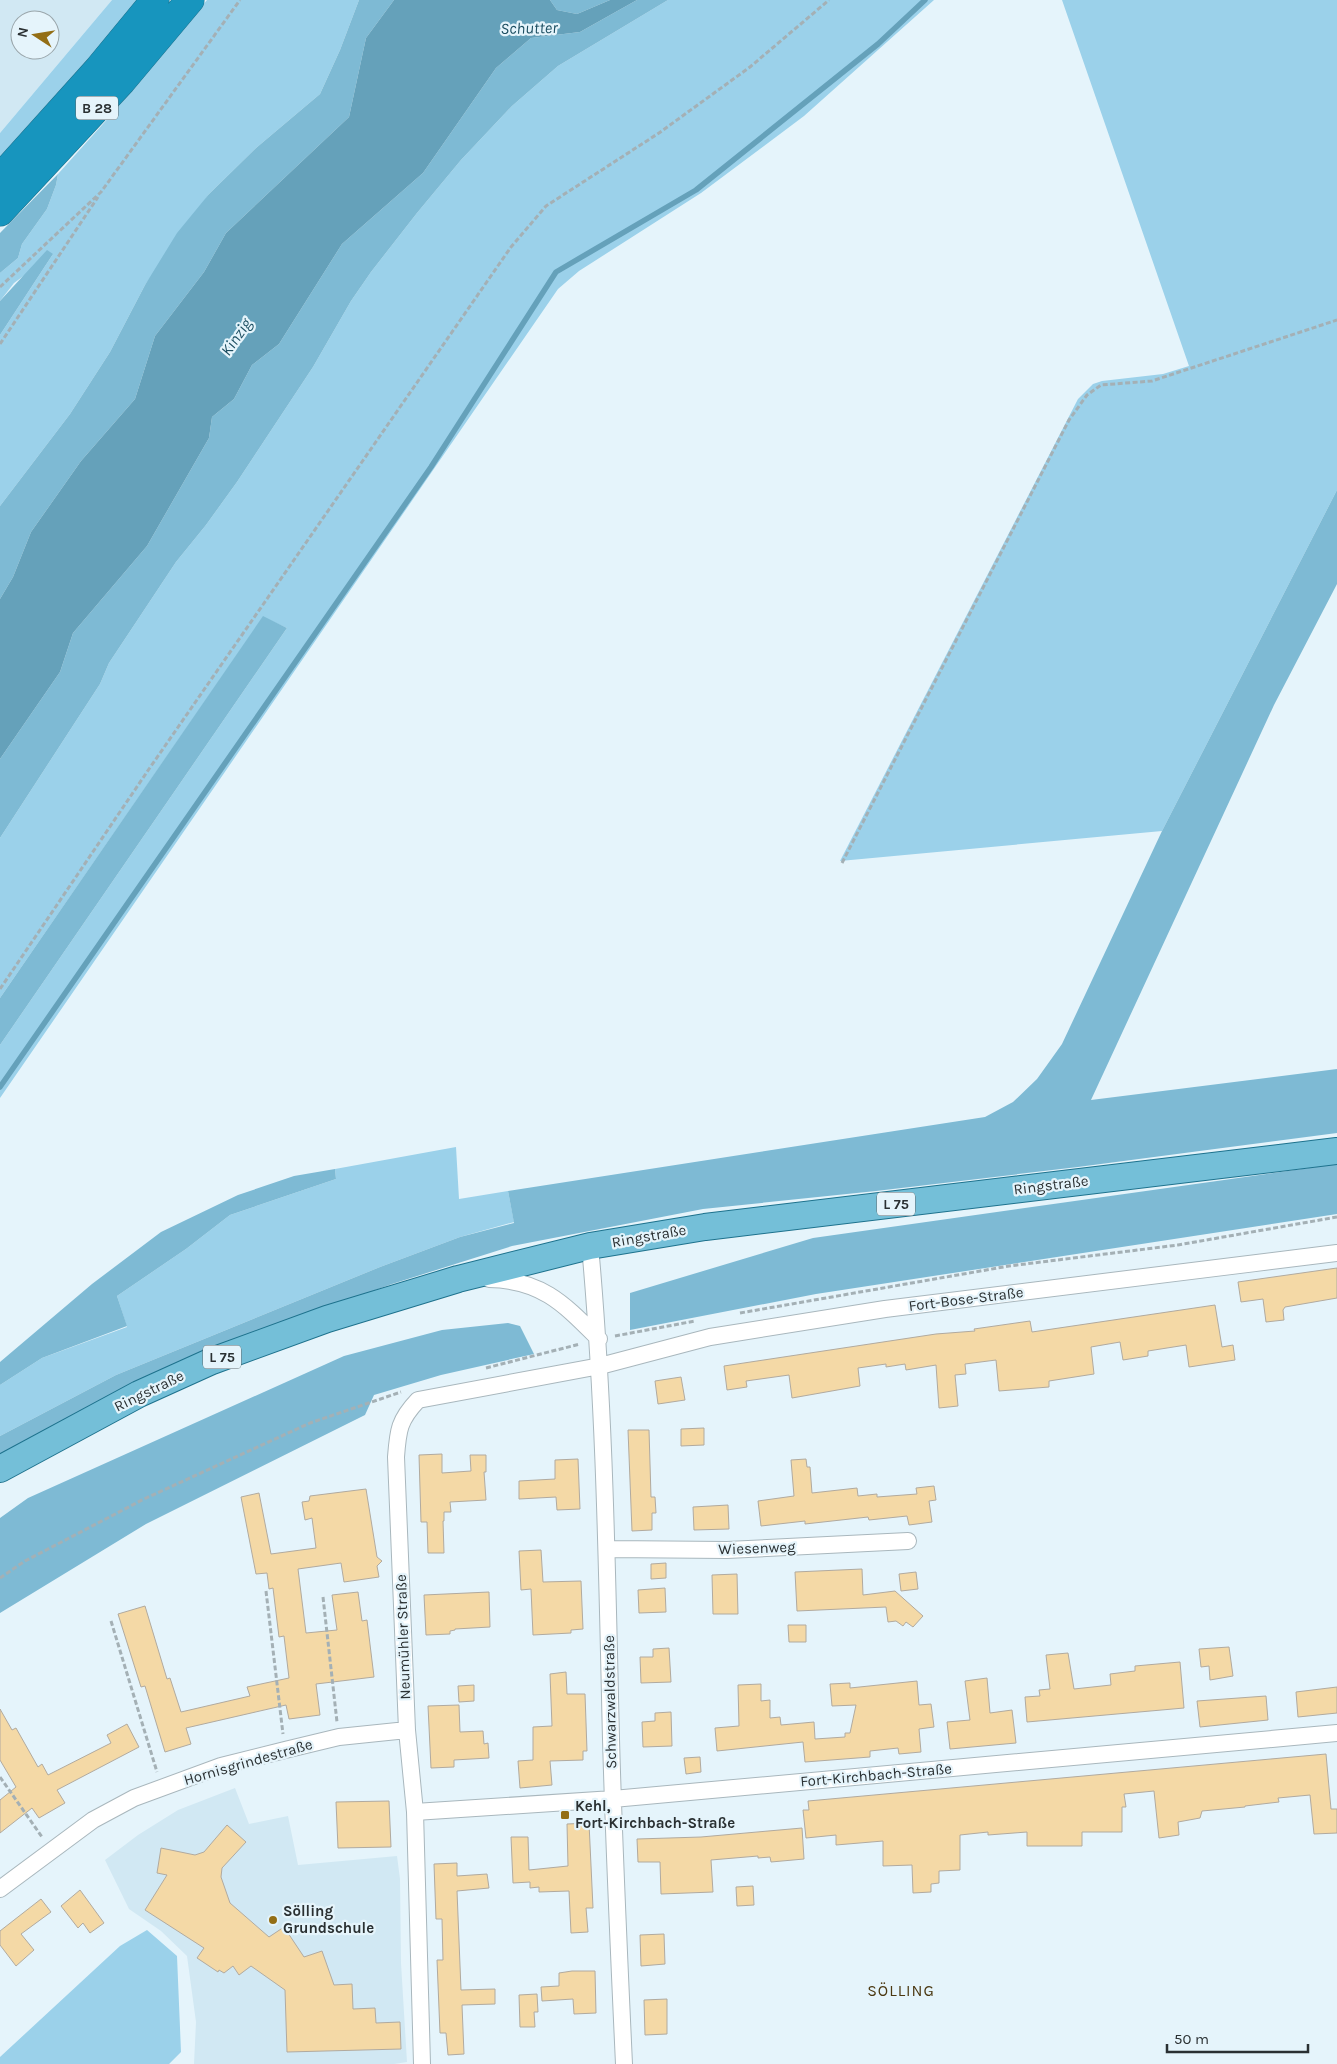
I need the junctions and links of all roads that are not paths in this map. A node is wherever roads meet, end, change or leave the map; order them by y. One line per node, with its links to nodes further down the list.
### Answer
1 (154, 0): 3 (highway, B 28)
2 (190, 0): 4 (highway, B 28)
3 (0, 178)
4 (0, 212)
5 (1337, 1151): 6 (main road, Ringstraße / L 75)
6 (590, 1246): 8 (main road, Ringstraße / L 75); 9 (street, Schwarzwaldstraße)
7 (1337, 1253): 10 (street, Fort-Bose-Straße)
8 (458, 1278): 9 (street); 11 (main road, Ringstraße / L 75)
9 (599, 1339): 10 (street, Schwarzwaldstraße)
10 (600, 1366): 13 (street, Schwarzwaldstraße); 14 (street, Neumühler Straße)
11 (0, 1469)
12 (908, 1541): 13 (street, Wiesenweg)
13 (607, 1549): 16 (street, Schwarzwaldstraße)
14 (407, 1730): 17 (street, Neumühler Straße); 18 (street, Hornisgrindestraße)
15 (1337, 1733): 16 (street, Fort-Kirchbach-Straße)
16 (613, 1799): 17 (street, Fort-Kirchbach-Straße); 20 (street, Schwarzwaldstraße)
17 (415, 1812): 19 (street, Neumühler Straße)
18 (0, 1889)
19 (422, 2064)
20 (624, 2064)

